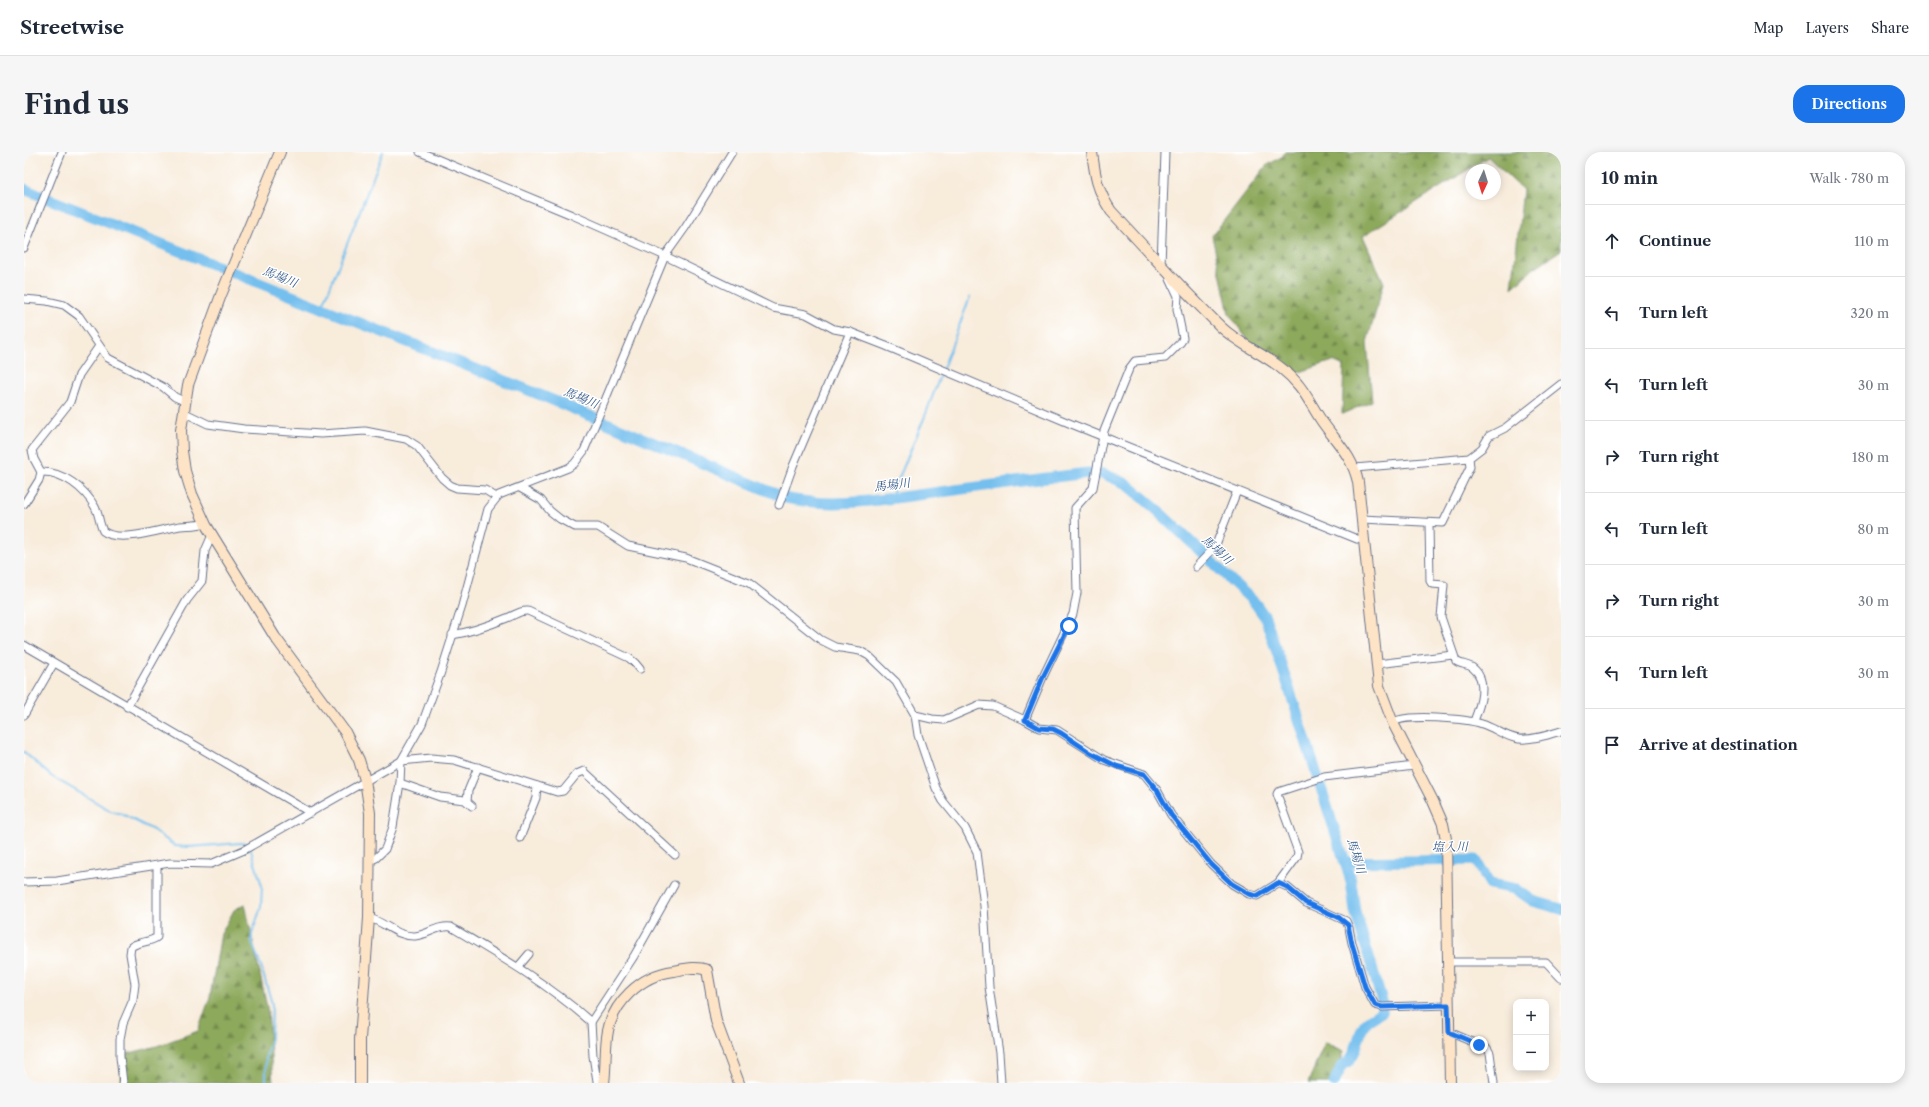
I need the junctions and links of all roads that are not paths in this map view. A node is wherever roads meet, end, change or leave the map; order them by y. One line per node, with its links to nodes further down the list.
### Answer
1 (62, 152): 7 (street)
2 (280, 152): 15 (street)
3 (420, 152): 8 (street)
4 (732, 152): 8 (street)
5 (1092, 152): 9 (street)
6 (1166, 152): 9 (street)
7 (24, 248)
8 (665, 256): 12 (street); 21 (street)
9 (1161, 265): 10 (street)
10 (1171, 274): 17 (street); 19 (street)
11 (24, 299): 13 (street)
12 (850, 332): 17 (street); 25 (street)
13 (100, 346): 15 (street); 20 (street)
14 (1561, 384): 18 (street)
15 (184, 401): 16 (street)
16 (183, 412): 23 (street); 27 (street)
17 (1104, 436): 22 (street); 41 (street)
18 (1469, 458): 19 (street); 28 (street)
19 (1355, 468): 26 (street)
20 (42, 472): 24 (street); 27 (street)
21 (520, 488): 23 (street); 40 (street)
22 (1237, 491): 30 (street); 31 (street)
23 (496, 497): 32 (street)
24 (24, 504)
25 (779, 504)
26 (1362, 519): 28 (street); 30 (street)
27 (205, 523): 29 (street)
28 (1429, 523): 34 (street)
29 (212, 535): 38 (street); 48 (street)
30 (1364, 540): 36 (street)
31 (1196, 567)
32 (452, 634): 37 (street); 45 (street)
33 (24, 645): 35 (street)
34 (1453, 655): 36 (street); 42 (street)
35 (54, 664): 38 (street); 39 (street)
36 (1377, 664): 43 (street)
37 (640, 669)
38 (127, 707): 51 (street)
39 (24, 715)
40 (915, 715): 41 (street); 71 (street)
41 (1025, 720): 57 (street)
42 (1474, 721): 43 (street); 44 (street)
43 (1393, 723): 46 (street)
44 (1561, 731)
45 (401, 761): 47 (street); 48 (street); 49 (street)
46 (1414, 766): 57 (street); 61 (street)
47 (478, 767): 49 (street); 50 (street)
48 (365, 780): 51 (street); 54 (street)
49 (400, 783): 54 (street)
50 (537, 786): 52 (street); 53 (street)
51 (311, 813): 55 (street)
52 (520, 838)
53 (674, 855)
54 (369, 861): 59 (street)
55 (157, 866): 56 (street); 67 (street)
56 (24, 882)
57 (1278, 883): 64 (street)
58 (674, 886): 65 (street)
59 (369, 918): 62 (street); 68 (street)
60 (529, 954): 62 (street)
61 (1447, 962): 63 (street); 64 (street)
62 (518, 967): 65 (street)
63 (1561, 978)
64 (1448, 1005): 66 (street)
65 (591, 1022): 69 (street)
66 (1449, 1032): 72 (street); 73 (street)
67 (123, 1083)
68 (360, 1083)
69 (604, 1083): 70 (street)
70 (739, 1083)
71 (1001, 1083)
72 (1450, 1083)
73 (1494, 1083)

